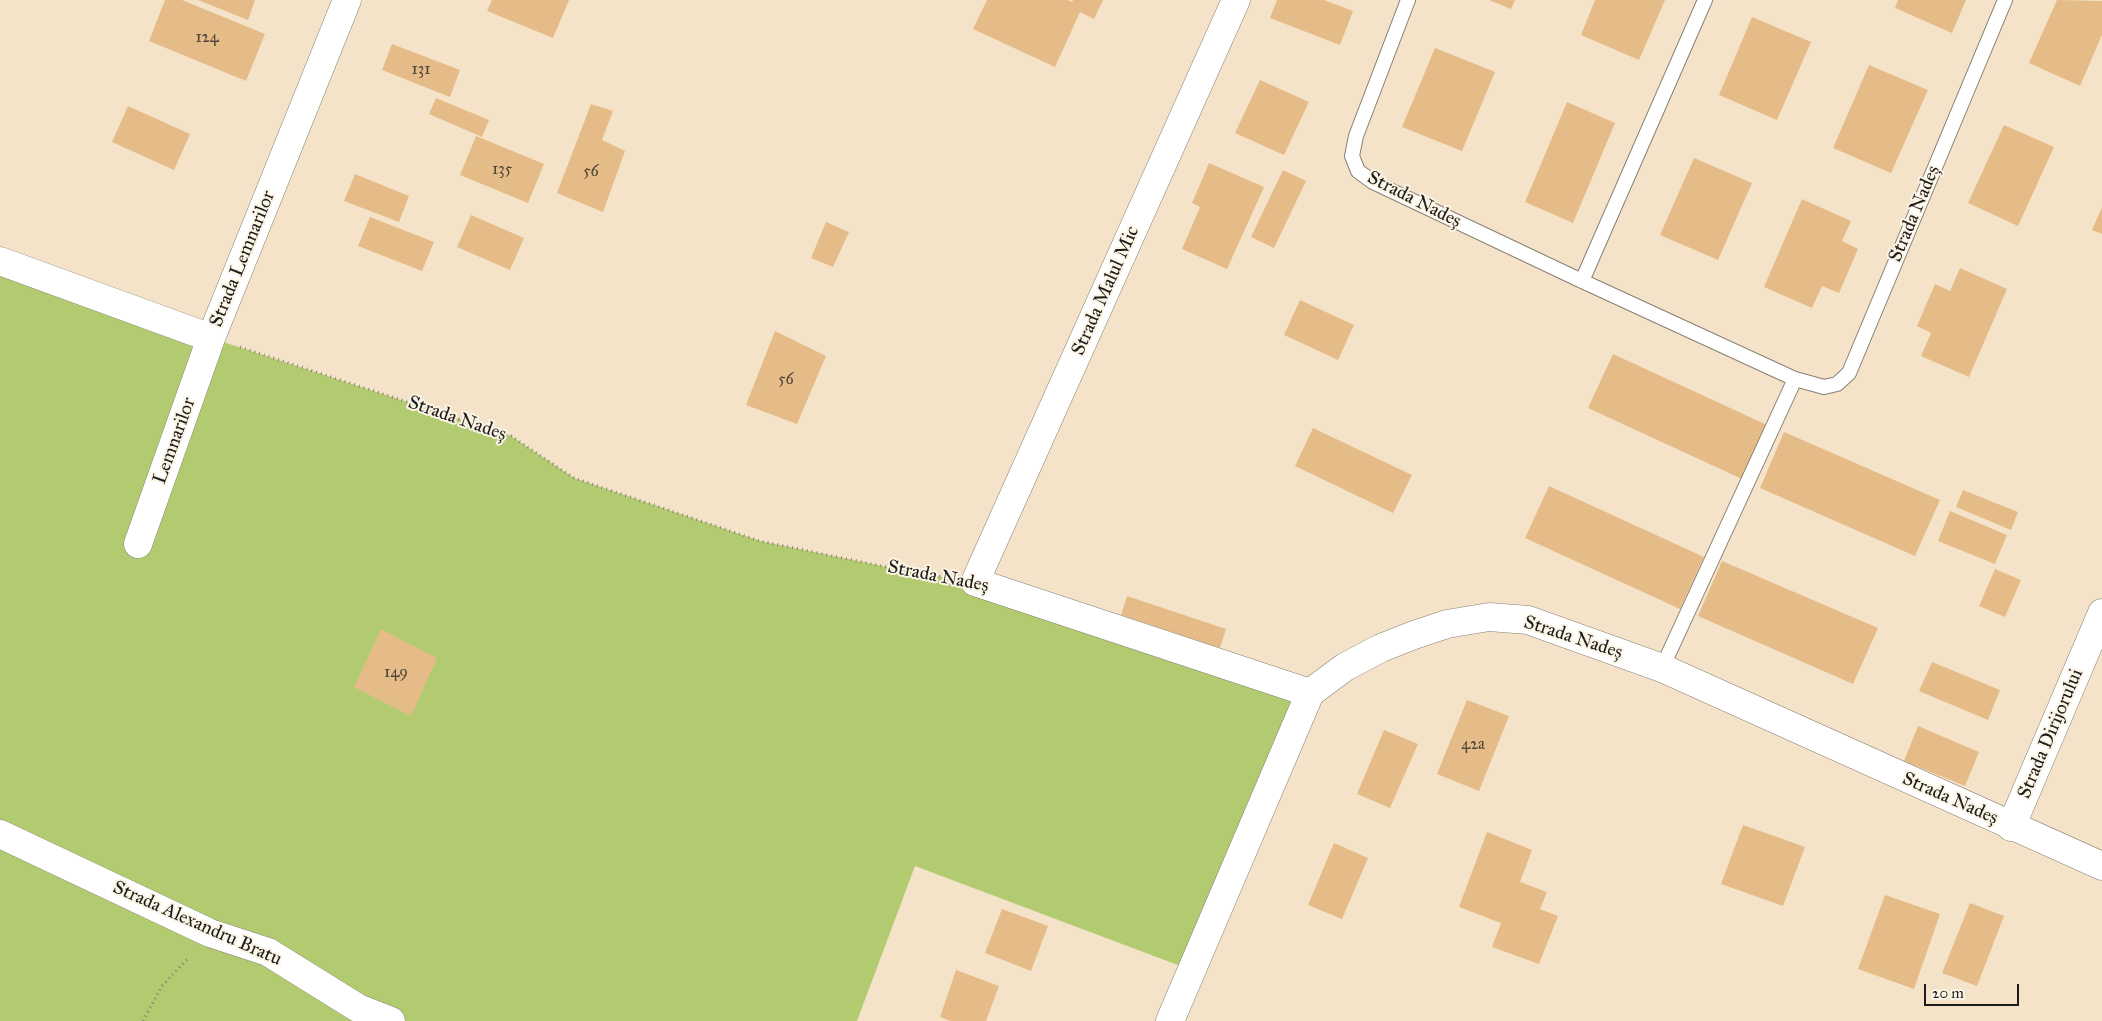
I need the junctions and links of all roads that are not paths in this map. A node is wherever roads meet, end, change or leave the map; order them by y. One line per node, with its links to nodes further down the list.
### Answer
1 (347, 0): 8 (street, Strada Lemnarilor)
2 (1236, 0): 11 (street, Strada Malul Mic)
3 (1408, 0): 7 (lane, Strada Nadeș)
4 (1705, 0): 7 (lane)
5 (2005, 0): 9 (lane, Strada Nadeș)
6 (0, 262): 8 (street, Strada Lemnarilor)
7 (1582, 281): 9 (lane, Strada Nadeș)
8 (211, 338): 10 (street, Lemnarilor)
9 (1795, 379): 13 (lane)
10 (138, 544)
11 (976, 582): 14 (street, Strada Nadeș)
12 (2102, 613): 15 (street, Strada Dirijorului)
13 (1662, 668): 14 (street, Strada Nadeș); 15 (street, Strada Nadeș)
14 (1310, 693): 19 (street)
15 (2012, 827): 17 (street, Strada Nadeș)
16 (0, 834): 18 (street, Strada Alexandru Bratu)
17 (2102, 866)
18 (391, 1021)
19 (1170, 1021)

